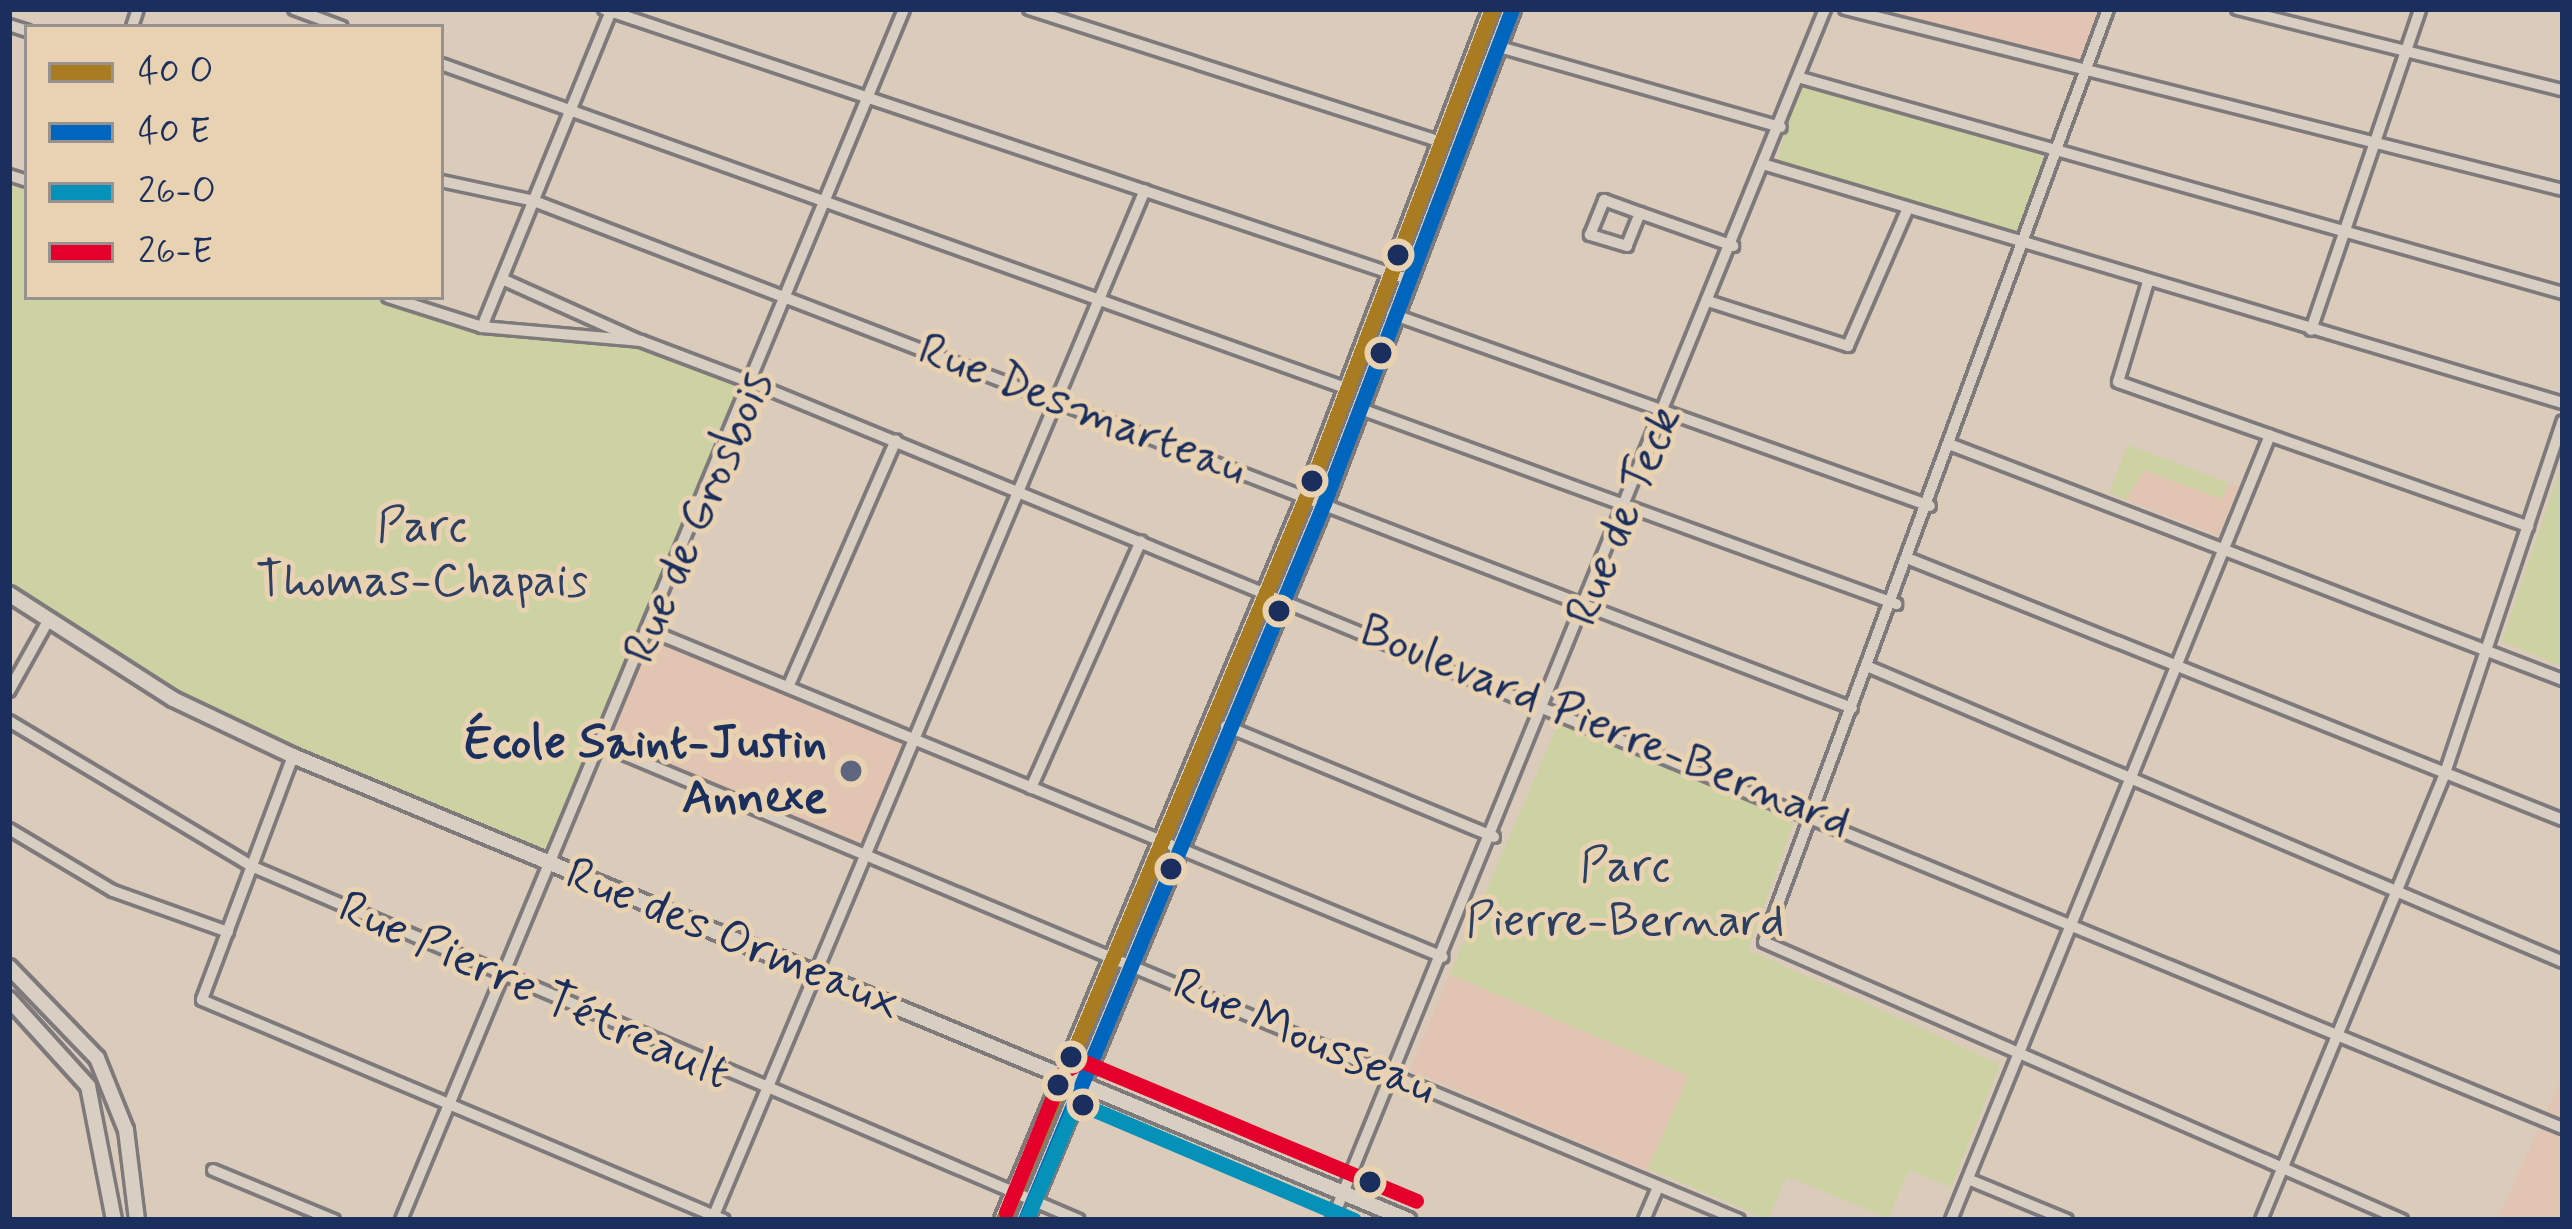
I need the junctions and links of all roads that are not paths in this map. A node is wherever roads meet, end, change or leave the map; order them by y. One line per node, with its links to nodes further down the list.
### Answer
1 (294, 9): 12 (street)
2 (904, 9): 19 (street, Rue de Grosbois)
3 (1029, 9): 22 (street)
4 (1492, 9): 13 (main road)
5 (1512, 9): 13 (main road)
6 (1826, 9): 17 (street, Rue de Teck)
7 (1845, 9): 16 (street)
8 (2108, 9): 16 (street)
9 (2236, 9): 14 (street)
10 (2420, 9): 14 (street)
11 (609, 10): 19 (street); 20 (street)
12 (334, 24)
13 (1489, 44): 21 (street); 22 (main road); 36 (main road)
14 (2406, 51): 18 (street); 23 (street)
15 (444, 65): 20 (street)
16 (2087, 70): 23 (street); 24 (street)
17 (1802, 78): 21 (street, Rue de Teck); 24 (street)
18 (2563, 90)
19 (870, 97): 27 (street); 30 (street, Rue de Grosbois)
20 (571, 112): 29 (street); 30 (street)
21 (1781, 127): 25 (street, Rue de Teck)
22 (1441, 142): 36 (main road)
23 (2375, 142): 28 (street); 33 (street)
24 (2059, 151): 33 (street); 35 (street)
25 (1766, 165): 31 (street); 34 (street, Rue de Teck)
26 (444, 182): 29 (street, Rue Desmarteau)
27 (1145, 190): 36 (street); 42 (street)
28 (2563, 190)
29 (534, 201): 37 (street); 40 (street, Rue Desmarteau)
30 (830, 203): 40 (street, Rue de Grosbois); 42 (street)
31 (1906, 210): 35 (street); 43 (street)
32 (1640, 213): 32 (street); 34 (street)
33 (2341, 231): 39 (street); 46 (street)
34 (1733, 246): 43 (street, Rue de Teck)
35 (2026, 246): 38 (street); 56 (street)
36 (1399, 276): 44 (main road)
37 (502, 279): 45 (street); 47 (street, Boulevard Pierre-Bernard)
38 (2148, 282): 46 (street); 54 (street)
39 (2563, 292)
40 (792, 297): 48 (street, Rue de Grosbois); 49 (street, Rue Desmarteau)
41 (397, 300): 45 (street, Boulevard Pierre-Bernard)
42 (1099, 301): 49 (street); 50 (street)
43 (1711, 302): 52 (street, Rue de Teck)
44 (1386, 311): 50 (main road); 52 (street)
45 (482, 327): 47 (street, Boulevard Pierre-Bernard)
46 (2311, 330): 51 (street)
47 (641, 341): 48 (street, Boulevard Pierre-Bernard)
48 (755, 384): 55 (street, Boulevard Pierre-Bernard); 70 (street, Rue de Grosbois)
49 (1057, 400): 57 (street); 58 (street, Rue Desmarteau)
50 (1350, 400): 58 (main road); 60 (street)
51 (2563, 403)
52 (1667, 410): 59 (street); 60 (street, Rue de Teck)
53 (2563, 422): 61 (street)
54 (2270, 435): 61 (street); 63 (street)
55 (896, 440): 57 (street, Boulevard Pierre-Bernard); 75 (street)
56 (1949, 443): 59 (street); 63 (street)
57 (1018, 492): 62 (street, Boulevard Pierre-Bernard); 81 (street)
58 (1315, 500): 66 (main road); 67 (street, Rue Desmarteau)
59 (1930, 506): 64 (street)
60 (1626, 509): 67 (street, Rue de Teck); 68 (street)
61 (2528, 526): 71 (street)
62 (1141, 541): 66 (street, Boulevard Pierre-Bernard); 86 (street)
63 (2225, 550): 71 (street); 73 (street)
64 (1912, 560): 68 (street); 73 (street)
65 (9, 594): 69 (street, Rue des Ormeaux)
66 (1274, 594): 77 (street, Boulevard Pierre-Bernard); 80 (main road)
67 (1588, 604): 77 (street, Rue de Teck); 78 (street, Rue Desmarteau)
68 (1896, 604): 72 (street)
69 (49, 619): 76 (street); 83 (street, Rue des Ormeaux)
70 (650, 631): 75 (street); 82 (street, Rue de Grosbois)
71 (2486, 651): 74 (street); 84 (street)
72 (1869, 667): 78 (street); 85 (street)
73 (2178, 669): 84 (street); 85 (street)
74 (2563, 680)
75 (789, 686): 81 (street)
76 (9, 692)
77 (1549, 703): 87 (street, Boulevard Pierre-Bernard); 90 (street, Rue de Teck)
78 (1852, 708): 87 (street)
79 (9, 721): 94 (street, Rue Pierre Tétreault)
80 (1220, 724): 90 (street); 91 (main road)
81 (915, 739): 86 (street); 92 (street)
82 (602, 745): 92 (street, Rue Mousseau); 93 (street, Rue de Grosbois)
83 (293, 756): 93 (street, Rue des Ormeaux); 94 (street)
84 (2445, 773): 88 (street); 95 (street)
85 (2134, 780): 95 (street); 96 (street)
86 (1030, 788): 91 (street)
87 (1813, 811): 96 (street, Boulevard Pierre-Bernard); 106 (street)
88 (2563, 820)
89 (9, 829): 97 (street)
90 (1494, 837): 98 (street, Rue de Teck)
91 (1170, 844): 98 (street); 99 (main road)
92 (866, 853): 99 (street, Rue Mousseau); 102 (street)
93 (552, 865): 102 (street, Rue des Ormeaux); 103 (street, Rue de Grosbois)
94 (251, 866): 97 (street); 103 (street, Rue Pierre Tétreault)
95 (2395, 894): 100 (street); 105 (street)
96 (2075, 924): 105 (street, Boulevard Pierre-Bernard); 106 (street)
97 (228, 932): 110 (street)
98 (1443, 957): 107 (street, Rue de Teck)
99 (1122, 961): 107 (street, Rue Mousseau); 108 (main road)
100 (2563, 962)
101 (9, 967): 121 (street)
102 (816, 973): 108 (street, Rue des Ormeaux); 109 (street)
103 (502, 981): 109 (street, Rue Pierre Tétreault); 110 (street, Rue de Grosbois)
104 (9, 999): 120 (street)
105 (2337, 1035): 111 (street, Boulevard Pierre-Bernard); 112 (street)
106 (2018, 1058): 112 (street); 114 (street)
107 (1394, 1075): 115 (street, Rue Mousseau); 116 (street, Rue de Teck)
108 (1074, 1079): 116 (street, Rue des Ormeaux); 117 (main road); 118 (main road)
109 (766, 1091): 117 (street, Rue Pierre Tétreault); 119 (street)
110 (450, 1105): 119 (street); 123 (street, Rue de Grosbois)
111 (2563, 1128)
112 (2283, 1169): 133 (street); 134 (street)
113 (213, 1170): 122 (street)
114 (1968, 1179): 131 (street); 132 (street)
115 (1658, 1186): 129 (street); 130 (street, Rue Mousseau)
116 (1344, 1193): 127 (street, Rue de Teck); 128 (street, Rue des Ormeaux)
117 (1014, 1195): 118 (street, Rue Pierre Tétreault); 124 (main road)
118 (1033, 1202): 125 (main road); 126 (street, Rue Pierre Tétreault)
119 (717, 1219)
120 (114, 1220)
121 (137, 1220)
122 (334, 1220)
123 (401, 1220)
124 (1003, 1220)
125 (1025, 1220)
126 (1079, 1220)
127 (1332, 1220)
128 (1408, 1220)
129 (1644, 1220)
130 (1738, 1220)
131 (1951, 1220)
132 (2067, 1220)
133 (2261, 1220)
134 (2402, 1220)

